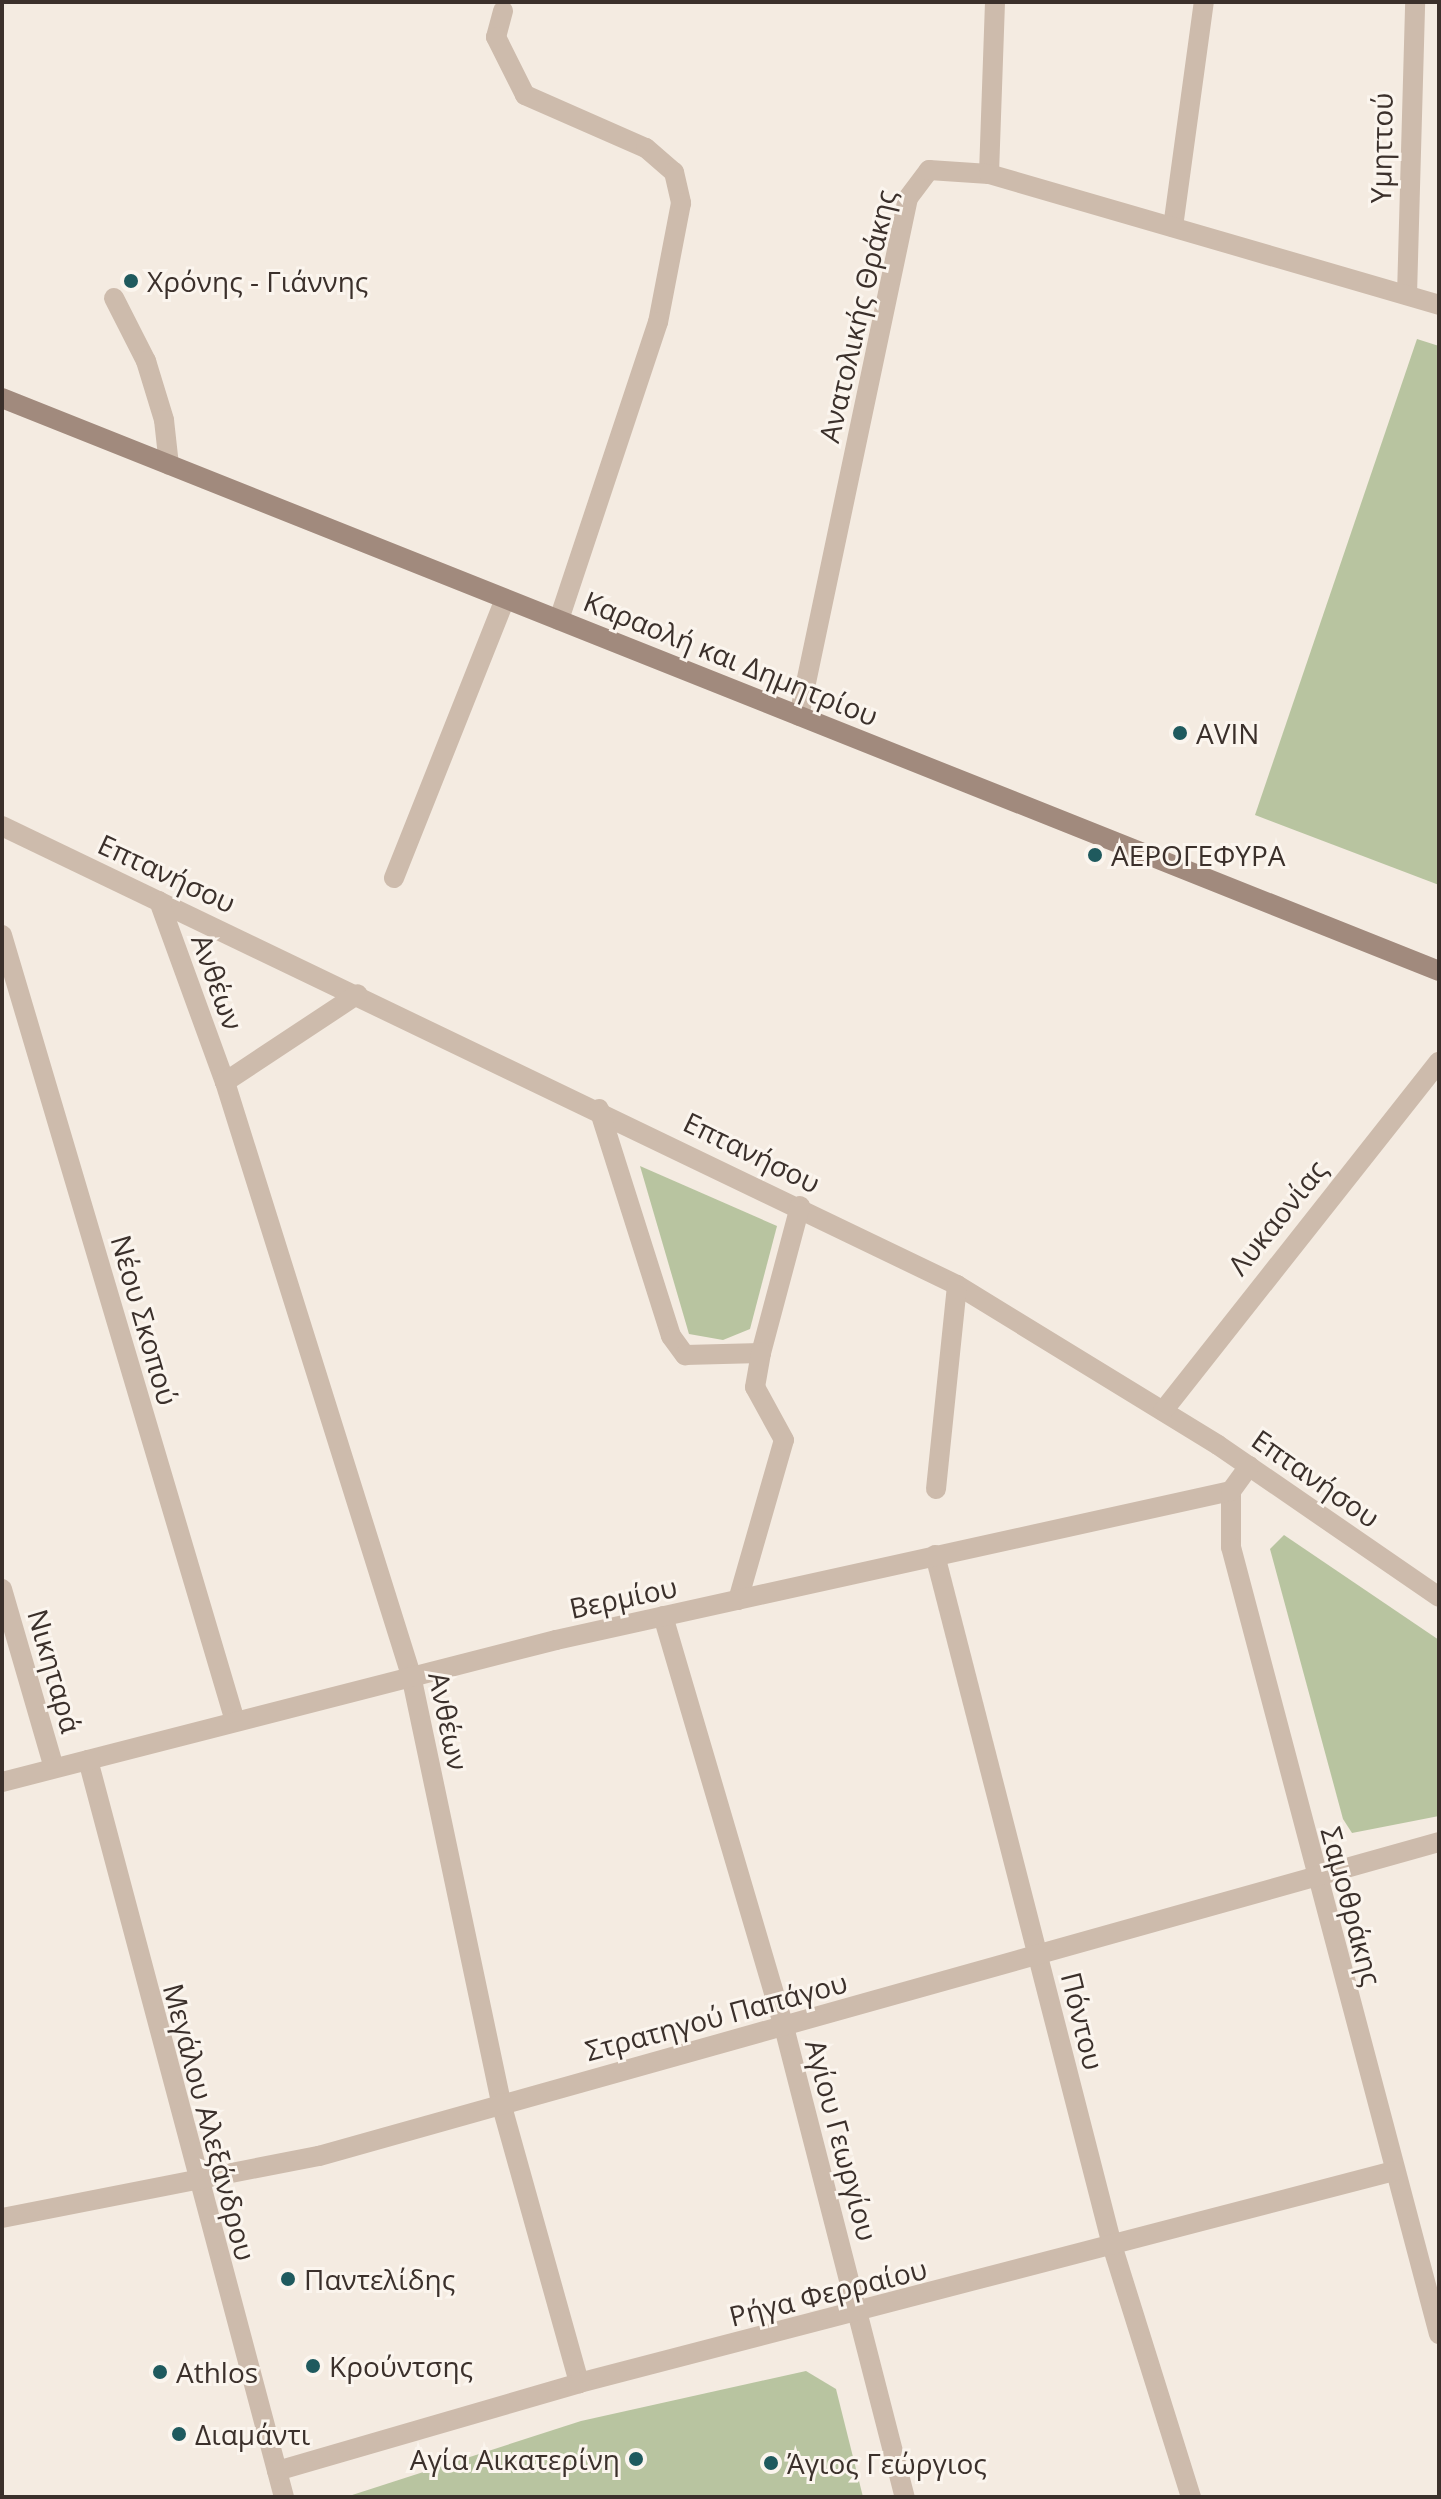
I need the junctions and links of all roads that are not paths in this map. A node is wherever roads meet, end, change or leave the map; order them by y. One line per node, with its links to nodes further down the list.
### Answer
1 (995, 2): 5 (street)
2 (1204, 2): 6 (street)
3 (1415, 2): 7 (street, Υμηττού)
4 (503, 11): 13 (street)
5 (989, 174): 6 (street, Ανατολικής Θράκης); 14 (street, Ανατολικής Θράκης)
6 (1173, 227): 7 (street, Ανατολικής Θράκης)
7 (1407, 295): 9 (street, Ανατολικής Θράκης)
8 (114, 298): 11 (street)
9 (1439, 305)
10 (2, 398): 11 (main road, Καραολή και Δημητρίου)
11 (169, 465): 12 (main road, Καραολή και Δημητρίου)
12 (505, 599): 13 (main road, Καραολή και Δημητρίου); 16 (street)
13 (559, 620): 14 (main road, Καραολή και Δημητρίου)
14 (799, 716): 19 (main road, Καραολή και Δημητρίου)
15 (2, 826): 17 (street, Επτανήσου)
16 (394, 878)
17 (159, 901): 20 (street, Επτανήσου); 22 (street, Ανθέων)
18 (2, 935): 37 (street, Νέου Σκοπού)
19 (1439, 971)
20 (358, 994): 22 (street, Ανθέων); 23 (street, Επτανήσου)
21 (1439, 1062): 27 (street, Λυκαονίας)
22 (225, 1082): 36 (street, Ανθέων)
23 (599, 1109): 24 (street, Επτανήσου); 26 (street)
24 (800, 1206): 25 (street, Επτανήσου); 26 (street)
25 (957, 1285): 27 (street, Επτανήσου); 29 (street)
26 (761, 1353): 34 (street)
27 (1163, 1411): 28 (street, Επτανήσου)
28 (1249, 1466): 30 (street); 33 (street, Επτανήσου)
29 (936, 1489)
30 (1231, 1491): 31 (street, Βερμίου); 42 (street, Σαμοθράκης)
31 (935, 1555): 34 (street, Βερμίου); 43 (street, Πόντου)
32 (2, 1589): 39 (street, Νικηταρά)
33 (1439, 1597)
34 (738, 1600): 35 (street, Βερμίου)
35 (663, 1616): 36 (street, Βερμίου); 44 (street, Αγίου Γεωργίου)
36 (411, 1675): 37 (street, Βερμίου); 45 (street, Ανθέων)
37 (235, 1721): 38 (street, Βερμίου)
38 (88, 1760): 39 (street, Βερμίου); 47 (street, Μεγάλου Αλεξάνδρου)
39 (54, 1768): 40 (street, Βερμίου)
40 (2, 1782)
41 (1439, 1842): 42 (street, Στρατηγού Παπάγου)
42 (1317, 1882): 43 (street, Στρατηγού Παπάγου); 46 (street, Σαμοθράκης)
43 (1038, 1958): 44 (street, Στρατηγού Παπάγου); 49 (street, Πόντου)
44 (784, 2027): 45 (street, Στρατηγού Παπάγου); 50 (street, Αγίου Γεωργίου)
45 (501, 2103): 47 (street, Στρατηγού Παπάγου); 52 (street, Ανθέων)
46 (1394, 2171): 49 (street, Ρήγα Φερραίου); 51 (street, Σαμοθράκης)
47 (195, 2182): 48 (street, Στρατηγού Παπάγου); 53 (street, Μεγάλου Αλεξάνδρου)
48 (2, 2218)
49 (1112, 2245): 50 (street, Ρήγα Φερραίου); 56 (street, Πόντου)
50 (859, 2314): 52 (street, Ρήγα Φερραίου); 55 (street, Αγίου Γεωργίου)
51 (1439, 2334)
52 (579, 2383): 53 (street, Ρήγα Φερραίου)
53 (277, 2471): 54 (street, Μεγάλου Αλεξάνδρου)
54 (284, 2497)
55 (905, 2497)
56 (1191, 2497)

